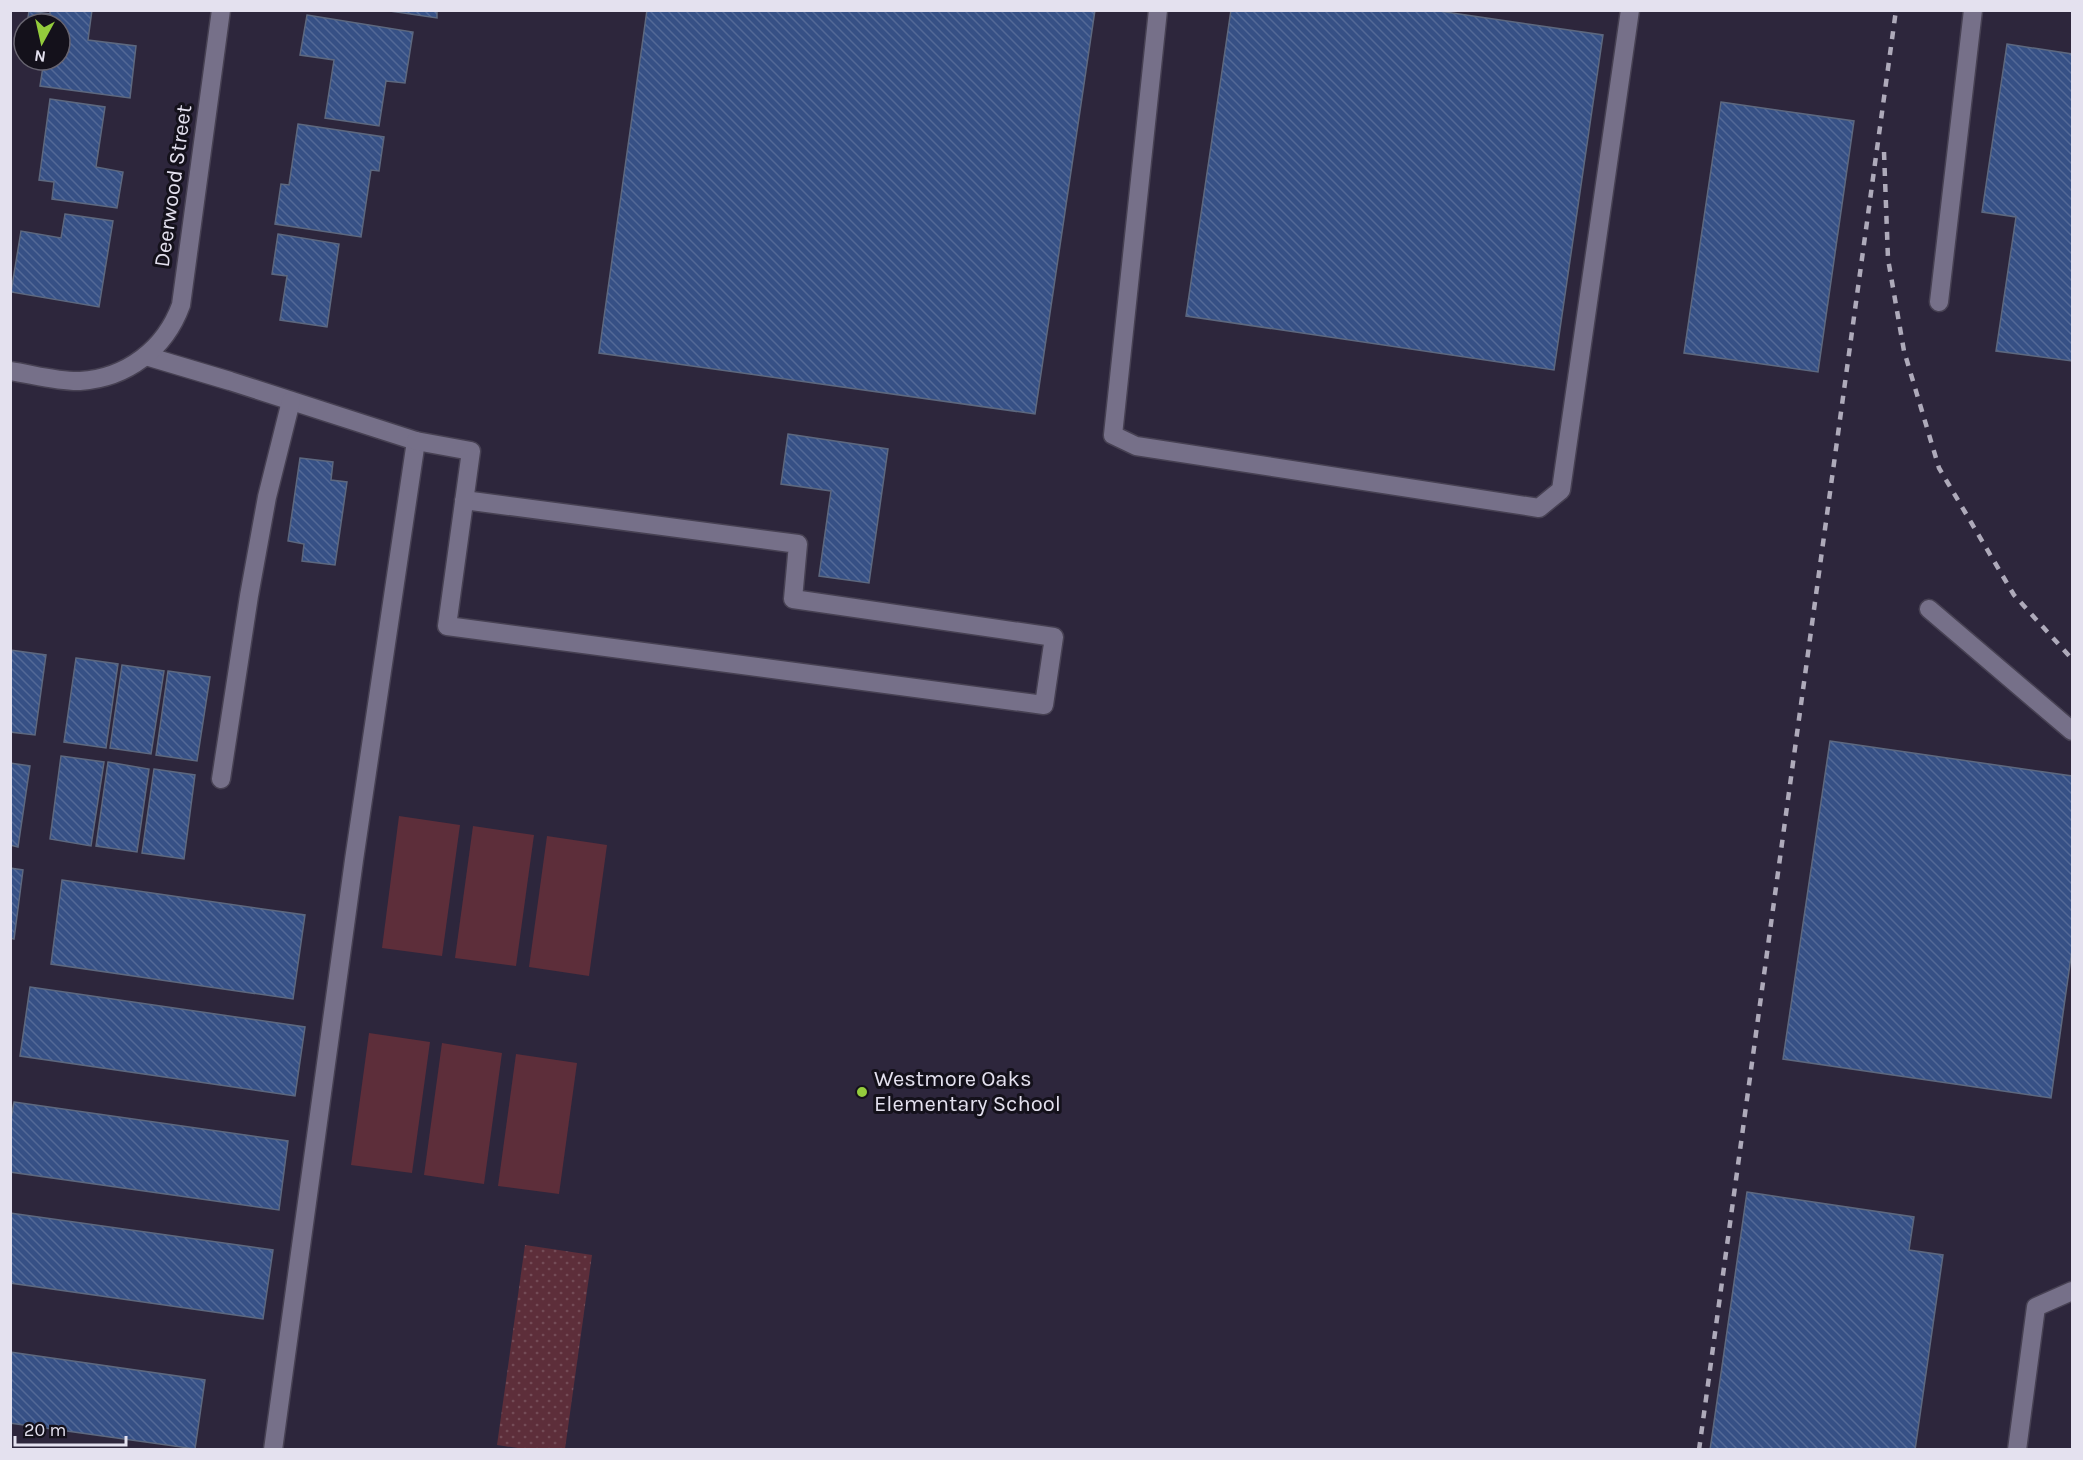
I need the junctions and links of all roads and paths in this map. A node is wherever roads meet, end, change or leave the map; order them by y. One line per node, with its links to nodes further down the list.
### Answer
1 (221, 10): 6 (street, Deerwood Street)
2 (1158, 10): 4 (street)
3 (1973, 10): 5 (street)
4 (1625, 11)
5 (1939, 302)
6 (146, 356): 7 (street, Deerwood Street); 8 (street)
7 (10, 371)
8 (291, 401): 9 (street); 13 (street)
9 (416, 441): 10 (street); 15 (street)
10 (464, 500): 10 (street)
11 (1929, 609): 12 (street)
12 (2073, 731)
13 (221, 779)
14 (2073, 1291): 16 (street)
15 (273, 1449)
16 (2017, 1449)

